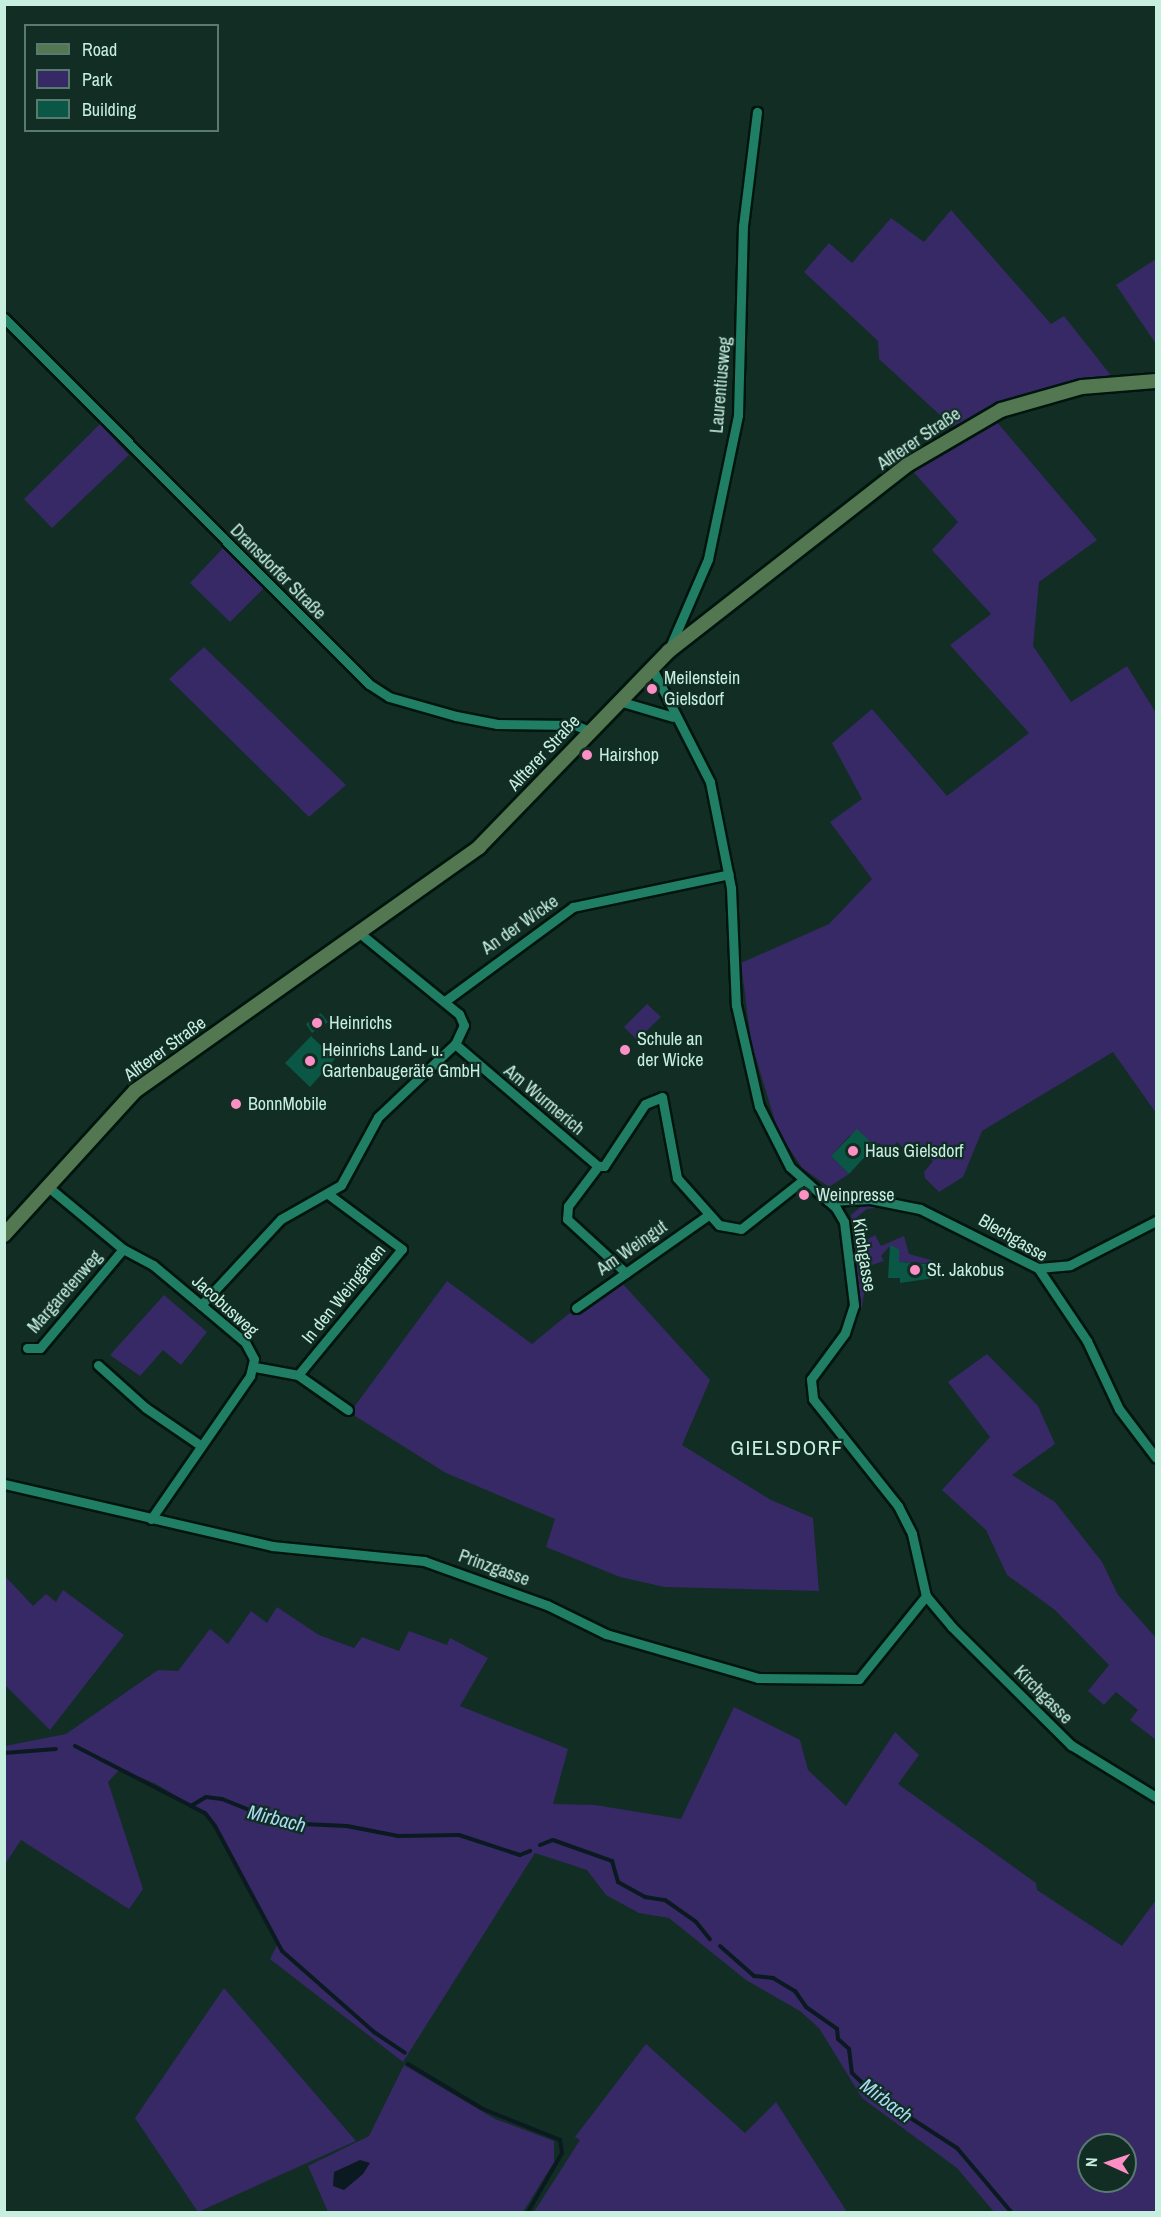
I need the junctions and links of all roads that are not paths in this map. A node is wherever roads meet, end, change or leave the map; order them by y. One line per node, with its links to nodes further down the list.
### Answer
1 (757, 112): 4 (street, Laurentiusweg)
2 (4, 318): 8 (street, Dransdorfer Straße)
3 (1156, 381): 4 (street, Alfterer Straße)
4 (669, 651): 5 (street, Alfterer Straße)
5 (652, 668): 6 (street, Alfterer Straße); 7 (street, Kirchgasse)
6 (619, 700): 7 (street); 8 (street, Alfterer Straße)
7 (673, 717): 9 (street, Kirchgasse)
8 (589, 731): 10 (street, Alfterer Straße)
9 (729, 874): 11 (street, An der Wicke); 14 (street, Kirchgasse)
10 (362, 935): 11 (street); 15 (street, Alfterer Straße)
11 (445, 1001): 12 (street)
12 (455, 1044): 13 (street, Am Wurmerich); 16 (street)
13 (598, 1166): 18 (street); 23 (street)
14 (803, 1180): 17 (street, Kirchgasse); 18 (street)
15 (47, 1185): 20 (street, Alfterer Straße); 21 (street, Jacobusweg)
16 (328, 1194): 24 (street); 29 (street, In den Weingärten)
17 (828, 1201): 22 (street, Blechgasse); 35 (street, Kirchgasse)
18 (707, 1216): 23 (street, Am Weingut)
19 (1156, 1221): 22 (street)
20 (4, 1235)
21 (123, 1250): 24 (street, Jacobusweg); 26 (street, Margaretenweg)
22 (1038, 1268): 32 (street, Blechgasse)
23 (626, 1273): 25 (street, Am Weingut)
24 (201, 1305): 28 (street, Jacobusweg)
25 (576, 1308)
26 (27, 1348)
27 (98, 1365): 31 (street)
28 (255, 1367): 29 (street); 31 (street, Jacobusweg)
29 (298, 1376): 30 (street)
30 (348, 1410)
31 (200, 1445): 34 (street, Jacobusweg)
32 (1156, 1458)
33 (4, 1484): 34 (street, Prinzgasse)
34 (151, 1520): 35 (street, Prinzgasse)
35 (926, 1596): 36 (street, Kirchgasse)
36 (1156, 1797)

